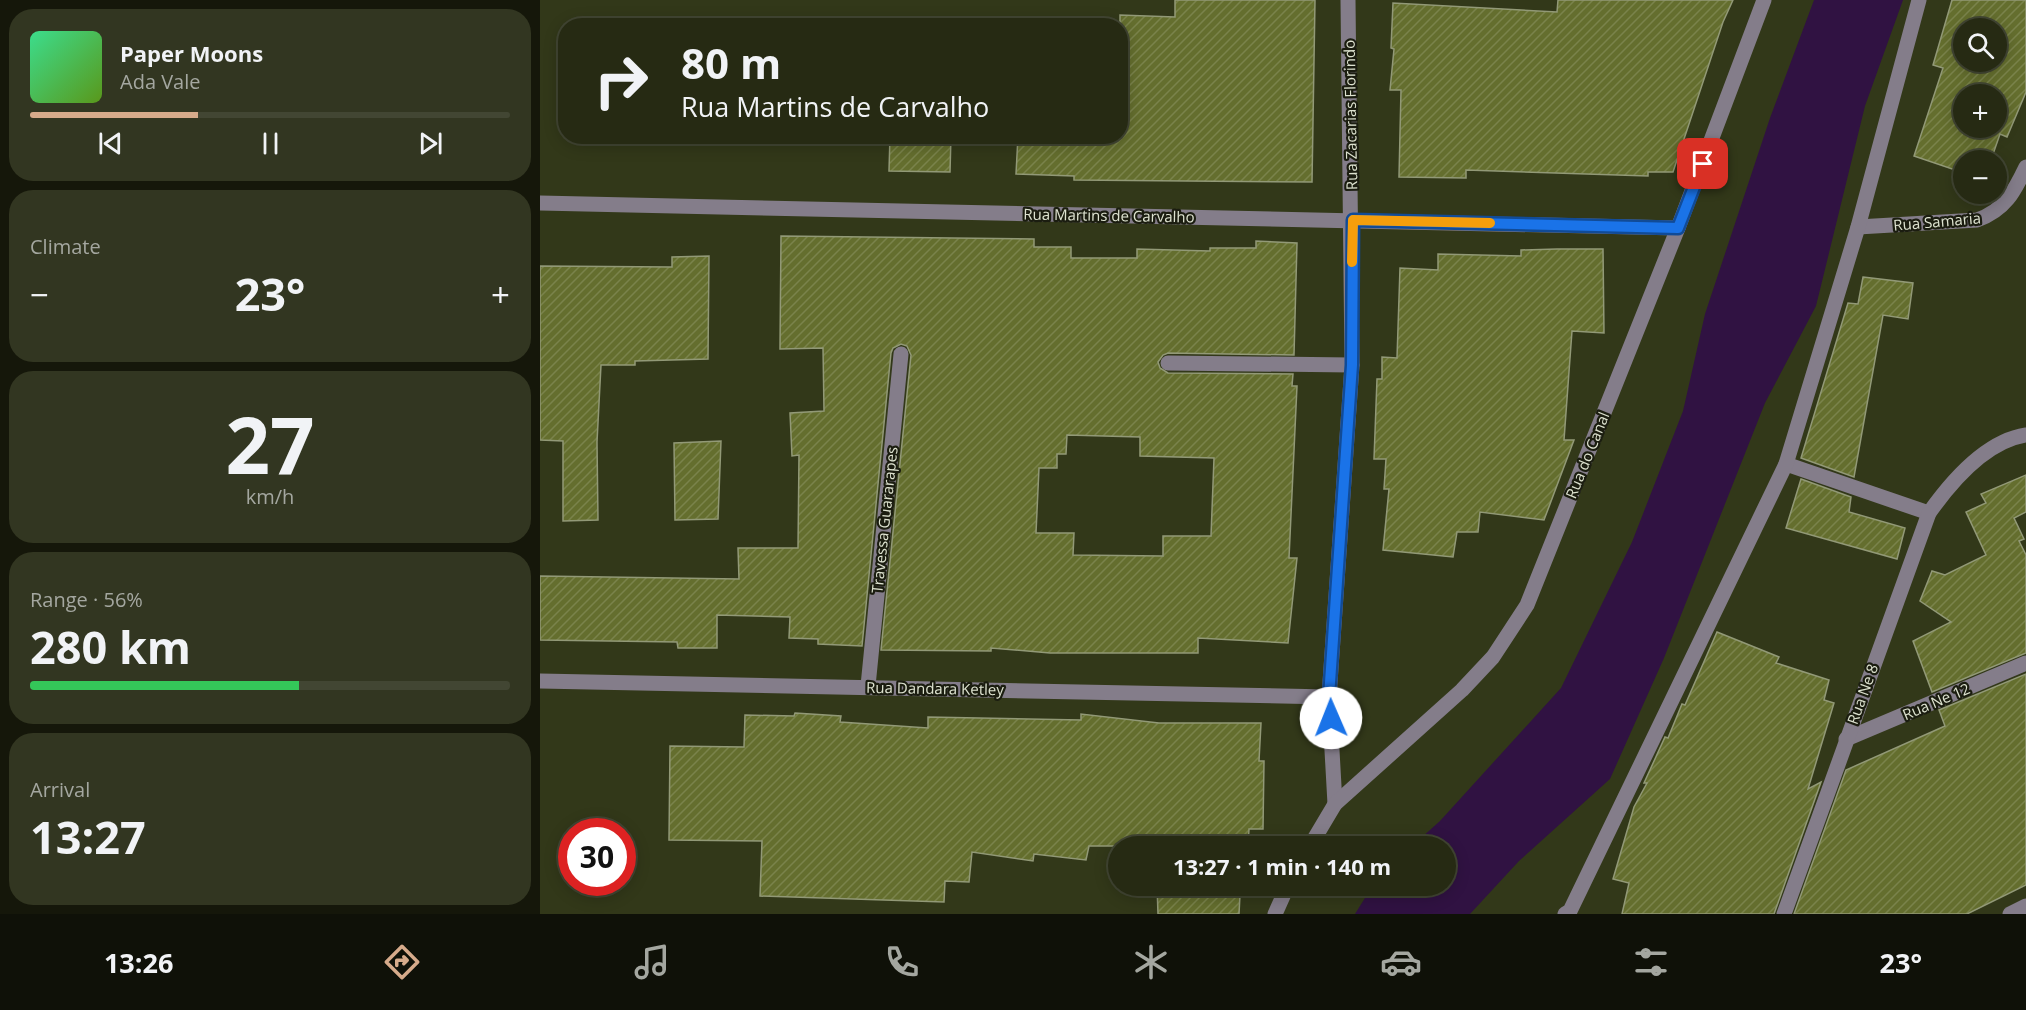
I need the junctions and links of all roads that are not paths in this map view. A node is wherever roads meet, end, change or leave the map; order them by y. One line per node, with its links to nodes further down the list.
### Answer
1 (1348, 0): 6 (street, Rua Zacarias Florindo)
2 (1764, 0): 8 (street, Rua do Canal)
3 (1920, 0): 7 (street)
4 (2026, 167): 7 (street, Rua Samaria)
5 (540, 203): 6 (street, Rua Martins de Carvalho)
6 (1353, 220): 8 (street, Rua Martins de Carvalho); 11 (street, Rua Zacarias Florindo)
7 (1858, 227): 13 (street)
8 (1678, 228): 20 (street, Rua do Canal)
9 (901, 354): 17 (street, Travessa Guararapes)
10 (1168, 363): 11 (street)
11 (1352, 365): 18 (street, Rua Zacarias Florindo)
12 (2026, 435): 14 (street, Rua Ne 8)
13 (1786, 464): 14 (street); 24 (street)
14 (1929, 513): 19 (street, Rua Ne 8)
15 (2026, 663): 19 (street, Rua Ne 12)
16 (540, 681): 17 (street, Rua Dandara Ketley)
17 (868, 686): 18 (street, Rua Dandara Ketley)
18 (1329, 697): 20 (street, Rua Zacarias Florindo)
19 (1846, 739): 26 (street, Rua Ne 8)
20 (1335, 804): 21 (street, Rua do Canal)
21 (1316, 836)
22 (1283, 896): 25 (street)
23 (2026, 906): 27 (street)
24 (1568, 913)
25 (1275, 914)
26 (1784, 914)
27 (2010, 914)

